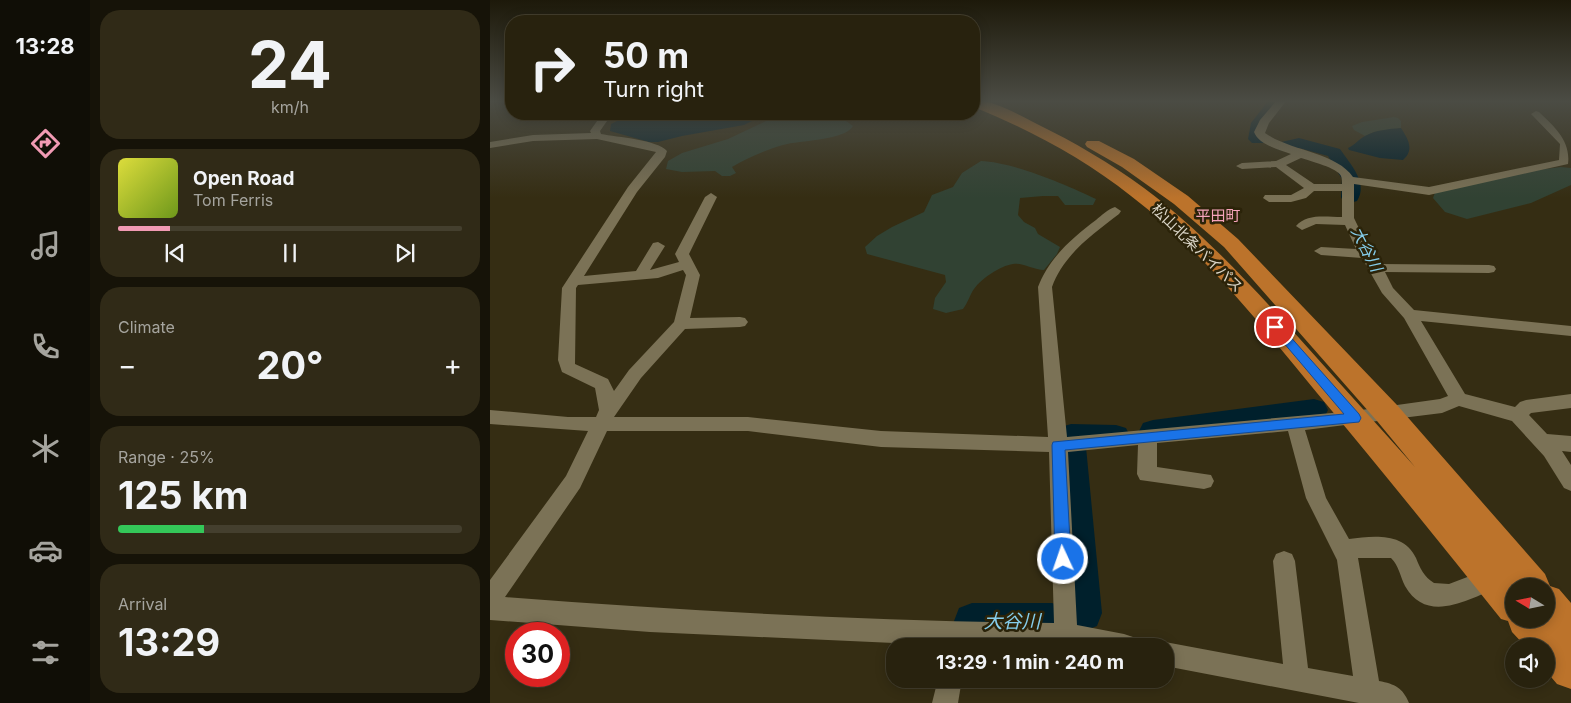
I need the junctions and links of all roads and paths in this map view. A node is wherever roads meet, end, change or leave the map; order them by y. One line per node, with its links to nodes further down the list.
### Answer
1 (596, 133): 6 (street)
2 (1043, 133): 35 (highway, 松山北条バイパス)
3 (1070, 133): 31 (highway, 松山北条バイパス)
4 (1259, 133): 8 (street)
5 (1556, 133): 11 (street)
6 (597, 136): 7 (street); 24 (street)
7 (490, 144)
8 (1300, 154): 9 (street); 11 (street)
9 (1278, 164): 10 (street); 12 (street)
10 (1242, 166)
11 (1347, 184): 12 (street); 16 (street)
12 (1308, 192): 14 (street); 16 (street)
13 (711, 197): 20 (street)
14 (1269, 198)
15 (1115, 211): 40 (street)
16 (1349, 221): 19 (street)
17 (658, 246): 23 (street)
18 (1320, 252): 19 (street)
19 (1367, 254): 21 (street)
20 (686, 264): 23 (street); 27 (street)
21 (1376, 268): 22 (street); 25 (street)
22 (1489, 269)
23 (640, 276): 24 (street)
24 (573, 281): 34 (street)
25 (1410, 315): 28 (street); 29 (street)
26 (740, 322): 27 (street)
27 (681, 324): 34 (street)
28 (1571, 331)
29 (1459, 399): 31 (street); 32 (street)
30 (1571, 400): 32 (street)
31 (1387, 413): 35 (street); 45 (highway, 松山北条バイパス)
32 (1518, 415): 38 (street)
33 (490, 416): 34 (street)
34 (604, 417): 40 (street); 48 (street)
35 (1354, 418): 36 (street); 46 (highway, 松山北条バイパス)
36 (1295, 424): 37 (street); 43 (street)
37 (1148, 438): 40 (street); 41 (street)
38 (1543, 442): 39 (street); 42 (street)
39 (1571, 444)
40 (1058, 445): 52 (street)
41 (1204, 482)
42 (1571, 482)
43 (1345, 548): 46 (street); 60 (street)
44 (1284, 561): 58 (street)
45 (1526, 578)
46 (1491, 579): 47 (highway, 松山北条バイパス)
47 (1505, 595)
48 (491, 608): 53 (street)
49 (1555, 612): 51 (highway)
50 (1533, 628): 57 (highway)
51 (1571, 631)
52 (1066, 635): 54 (street); 55 (street)
53 (928, 638)
54 (1002, 638)
55 (1082, 638)
56 (1174, 656): 58 (street)
57 (1571, 670)
58 (1297, 678): 60 (street)
59 (948, 688): 61 (street)
60 (1368, 692): 62 (street)
61 (944, 703)
62 (1396, 703)

